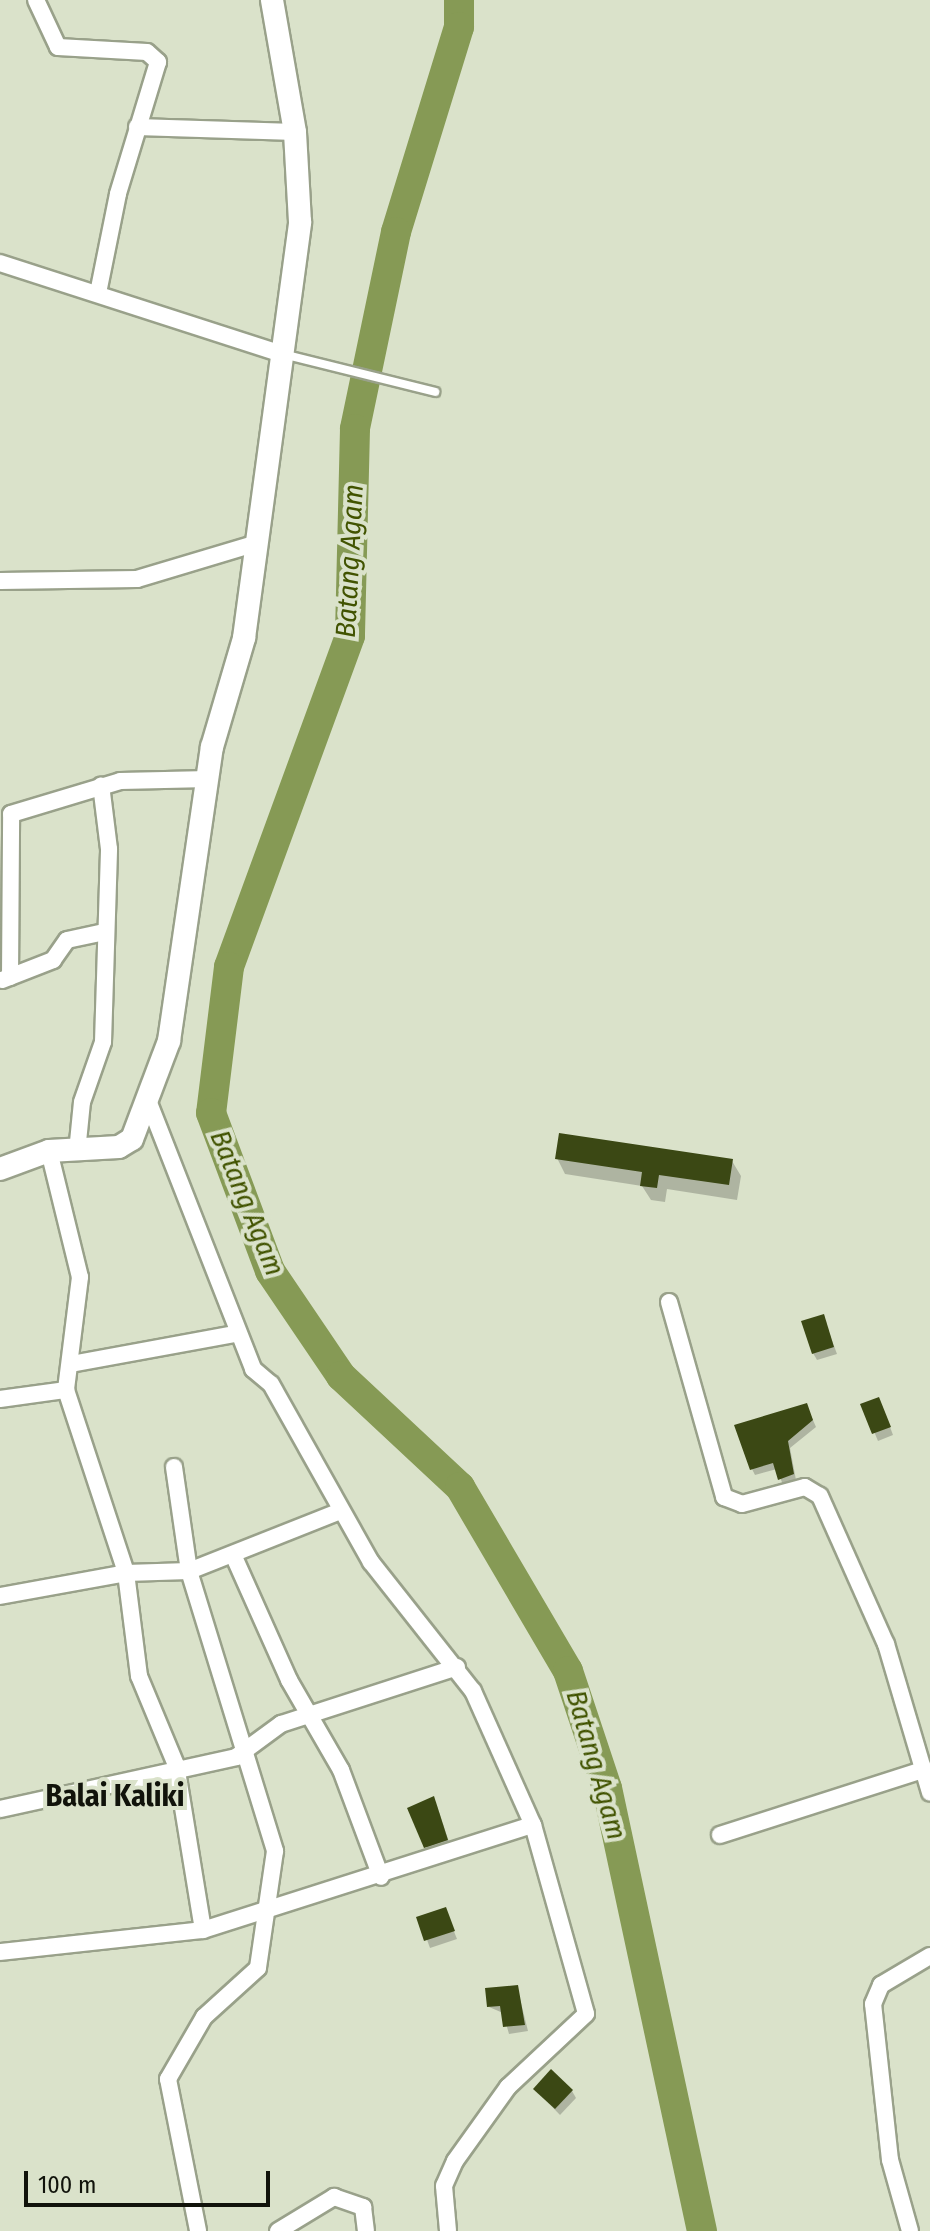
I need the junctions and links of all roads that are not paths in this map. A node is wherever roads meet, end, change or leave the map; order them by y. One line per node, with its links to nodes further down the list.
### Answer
1 (36, 0): 3 (street)
2 (272, 0): 4 (street)
3 (137, 127): 4 (street); 6 (street)
4 (295, 132): 7 (street)
5 (0, 263): 6 (street)
6 (98, 293): 7 (street)
7 (267, 350): 8 (lane); 9 (street)
8 (435, 392)
9 (257, 543): 10 (street); 11 (street)
10 (0, 581)
11 (196, 779): 12 (street); 15 (street)
12 (101, 785): 13 (street); 14 (street)
13 (106, 932): 14 (street); 17 (street)
14 (5, 979)
15 (149, 1103): 17 (street); 20 (street)
16 (49, 1151): 17 (street); 18 (street); 21 (street)
17 (77, 1152)
18 (1, 1167)
19 (669, 1302): 32 (street)
20 (238, 1339): 21 (street); 25 (street)
21 (71, 1364): 22 (street)
22 (66, 1390): 23 (street); 28 (street)
23 (0, 1399)
24 (174, 1467): 27 (street)
25 (332, 1514): 26 (street); 30 (street)
26 (235, 1559): 27 (street); 31 (street)
27 (189, 1571): 28 (street); 33 (street)
28 (126, 1573): 29 (street); 34 (street)
29 (0, 1596)
30 (452, 1669): 31 (street); 38 (street)
31 (308, 1714): 33 (street); 40 (street)
32 (923, 1731): 35 (street)
33 (246, 1751): 34 (street); 41 (street)
34 (176, 1765): 37 (street); 42 (street)
35 (925, 1769): 36 (street); 39 (street)
36 (930, 1793)
37 (0, 1809)
38 (533, 1825): 40 (street); 48 (street)
39 (720, 1835)
40 (381, 1877): 41 (street)
41 (265, 1914): 42 (street); 45 (street)
42 (203, 1930): 43 (street)
43 (0, 1952)
44 (930, 1956): 49 (street)
45 (198, 2231)
46 (278, 2231): 47 (street)
47 (366, 2231)
48 (448, 2231)
49 (910, 2231)

